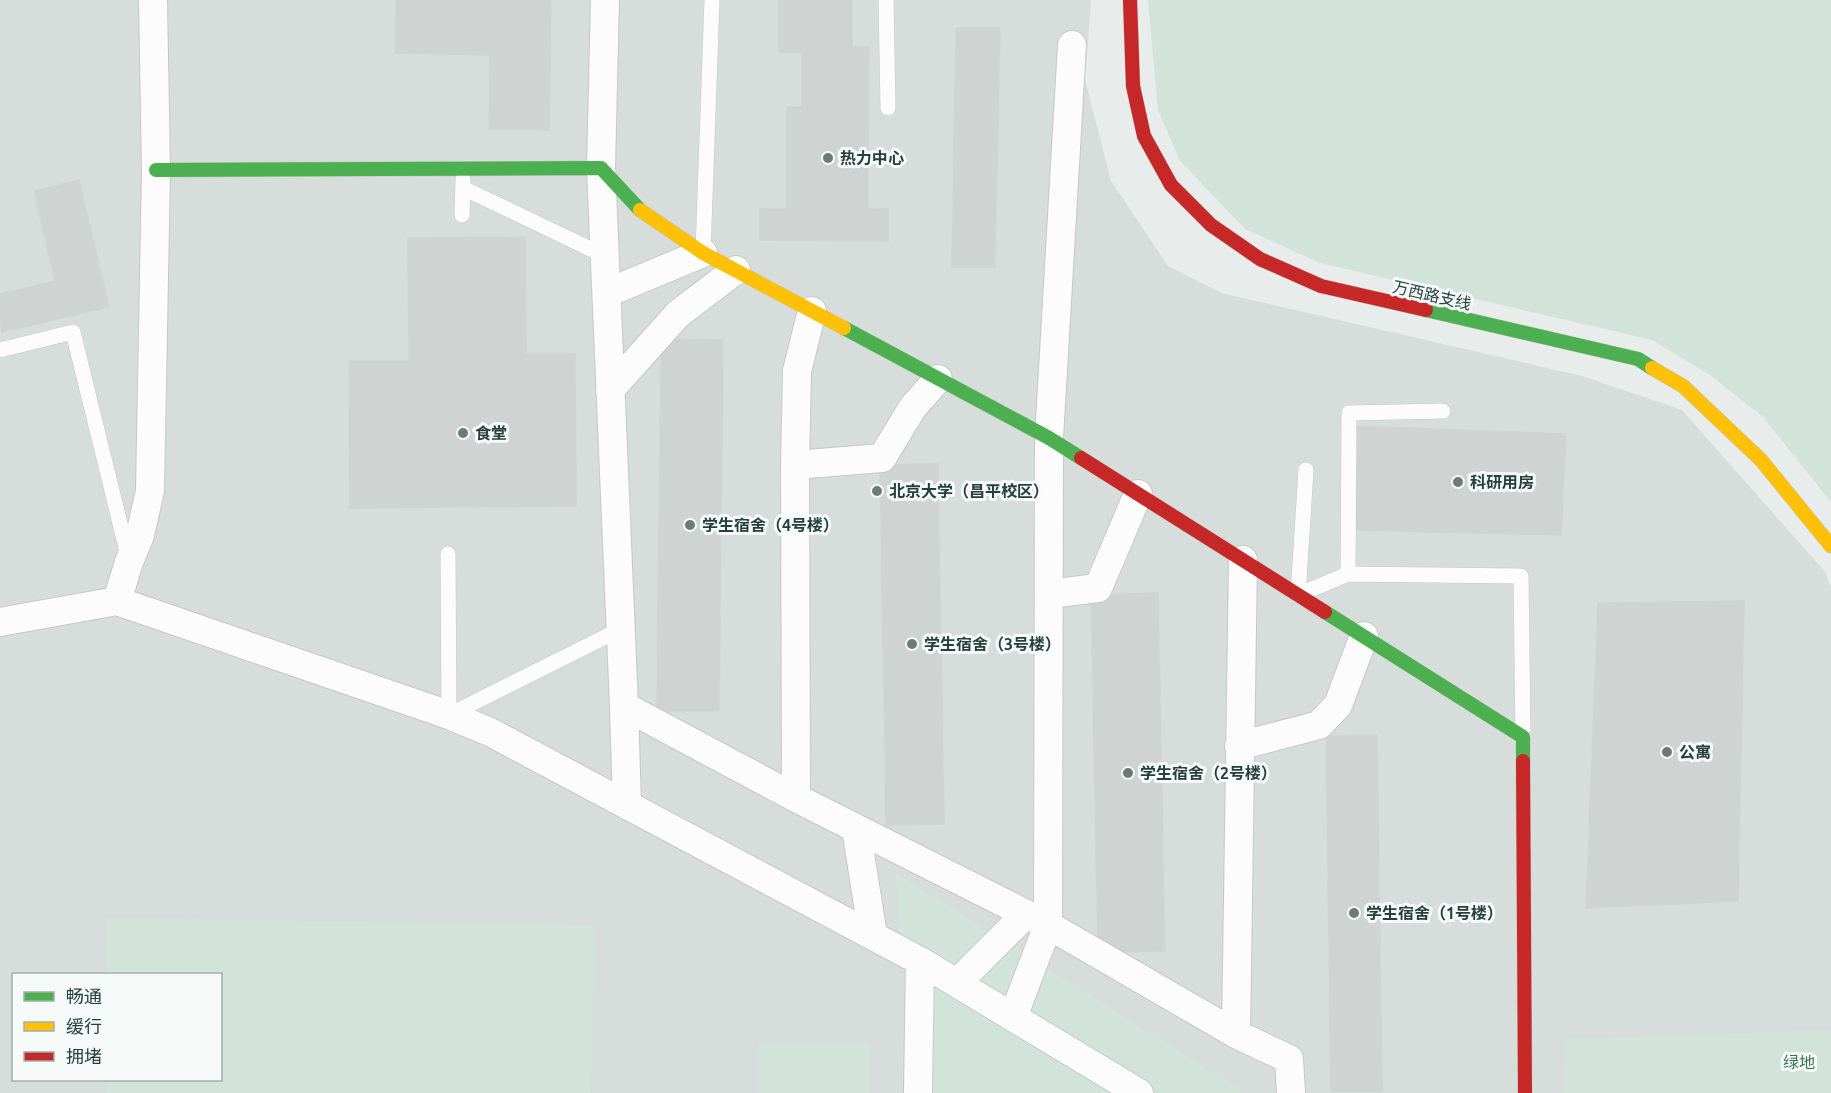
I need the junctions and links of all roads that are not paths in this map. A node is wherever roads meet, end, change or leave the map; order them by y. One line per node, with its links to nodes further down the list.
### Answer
1 (153, 0): 10 (street)
2 (605, 0): 9 (street)
3 (712, 0): 13 (lane)
4 (886, 0): 7 (lane)
5 (1130, 0): 26 (street, 万西路支线)
6 (1072, 45): 22 (street)
7 (888, 108)
8 (464, 168): 9 (street); 10 (street); 11 (lane)
9 (602, 168): 13 (street); 14 (street)
10 (156, 170): 29 (street)
11 (463, 188): 12 (lane); 14 (lane)
12 (462, 215)
13 (703, 253): 15 (street); 16 (street)
14 (605, 256): 16 (street)
15 (736, 270): 17 (street); 20 (street)
16 (607, 293): 20 (street)
17 (812, 311): 19 (street); 23 (street)
18 (0, 350): 29 (lane)
19 (938, 379): 22 (street); 23 (street)
20 (610, 390): 35 (street)
21 (1443, 411): 30 (lane)
22 (1049, 438): 25 (street); 31 (street)
23 (795, 465): 41 (street)
24 (1306, 470): 32 (lane)
25 (1138, 494): 28 (street); 31 (street)
26 (1831, 546)
27 (448, 554): 38 (lane)
28 (1243, 560): 32 (street); 40 (street)
29 (129, 562): 33 (street)
30 (1348, 574): 32 (lane); 39 (lane)
31 (1049, 594): 44 (street)
32 (1298, 595): 36 (street)
33 (117, 601): 34 (street); 38 (street)
34 (0, 622)
35 (621, 629): 37 (street); 38 (lane)
36 (1364, 636): 39 (street); 40 (street)
37 (624, 706): 41 (street); 42 (street)
38 (449, 715): 42 (street)
39 (1524, 737): 53 (street)
40 (1239, 746): 49 (street)
41 (796, 798): 43 (street)
42 (627, 805): 45 (street)
43 (856, 828): 44 (street); 45 (street)
44 (1037, 920): 47 (street); 48 (street); 49 (street)
45 (873, 936): 46 (street)
46 (920, 961): 47 (street); 50 (street)
47 (957, 983): 48 (street)
48 (1013, 1017): 51 (street)
49 (1236, 1034): 52 (street)
50 (918, 1093)
51 (1139, 1093)
52 (1291, 1093)
53 (1525, 1093)

